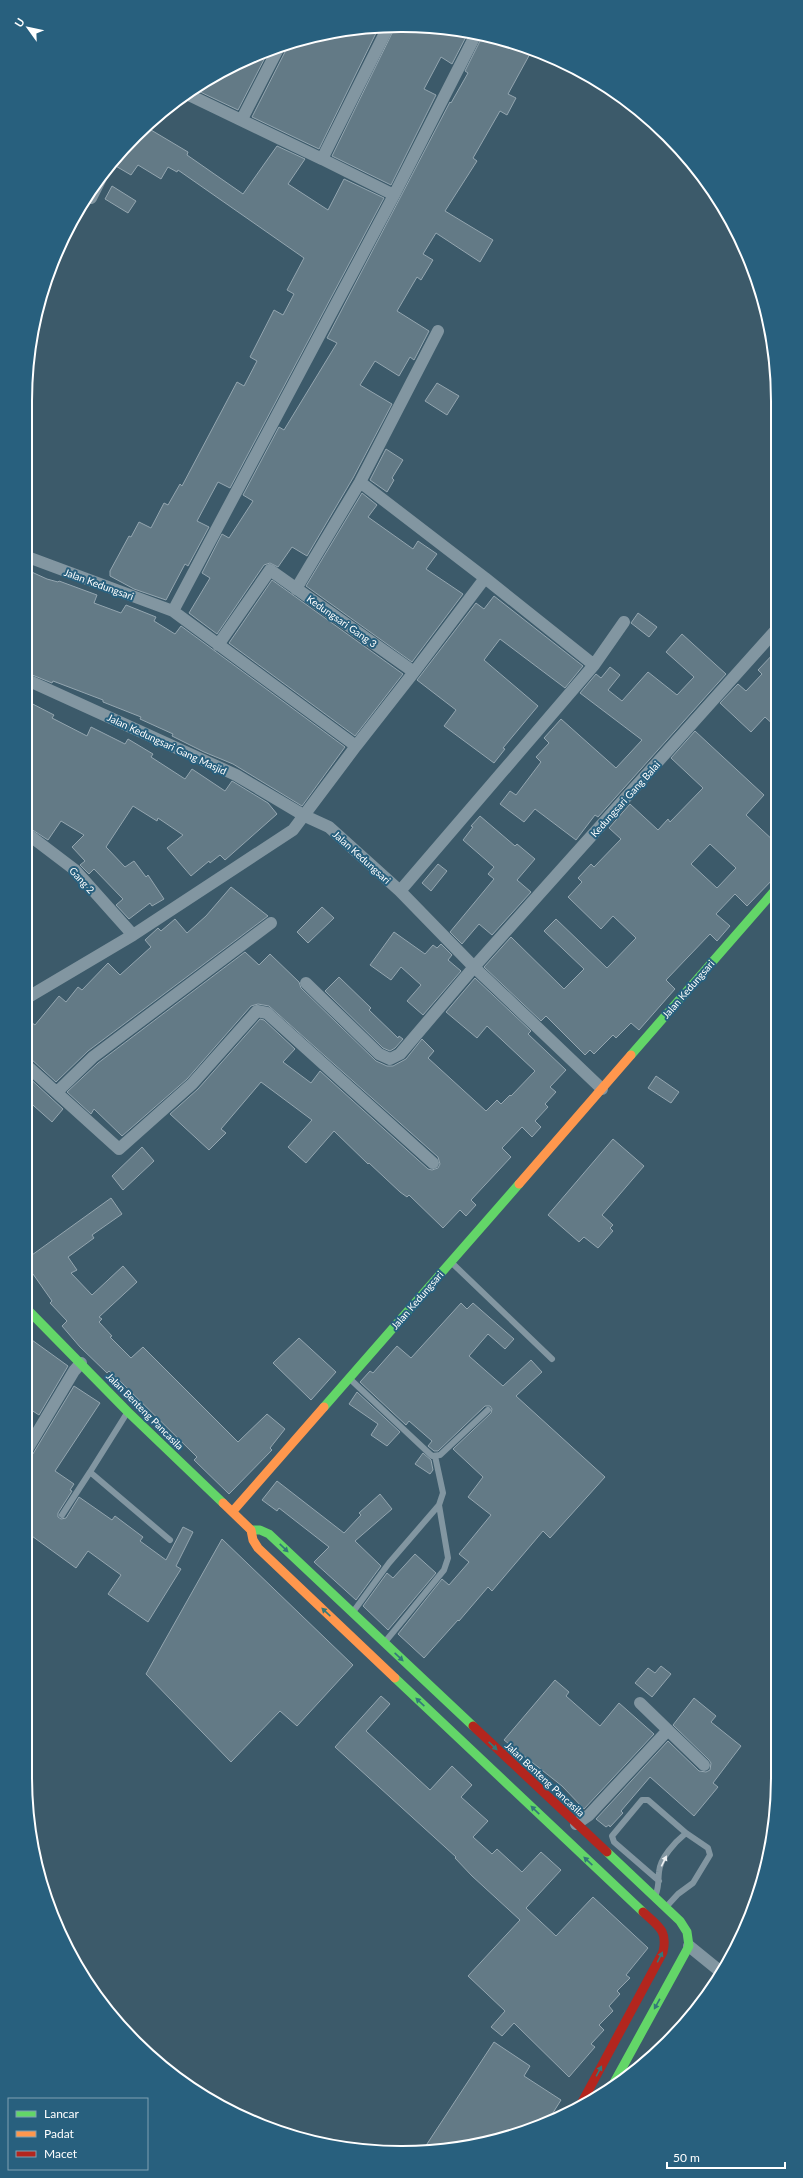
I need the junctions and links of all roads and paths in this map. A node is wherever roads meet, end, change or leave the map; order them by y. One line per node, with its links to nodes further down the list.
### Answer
1 (385, 33): 6 (street)
2 (473, 39): 7 (street)
3 (275, 55): 5 (street)
4 (193, 97): 5 (street)
5 (242, 119): 6 (street)
6 (322, 159): 7 (street)
7 (394, 195): 13 (street)
8 (438, 331): 9 (street)
9 (360, 482): 11 (street); 12 (street)
10 (32, 559): 13 (street, Jalan Kedungsari)
11 (485, 578): 17 (street); 18 (street)
12 (296, 589): 16 (street, Kedungsari Gang 3); 18 (street, Kedungsari Gang 3)
13 (173, 611): 16 (street, Jalan Kedungsari)
14 (624, 622): 17 (street)
15 (771, 635): 27 (street, Kedungsari Gang Balai)
16 (218, 645): 20 (street, Jalan Kedungsari)
17 (594, 665): 23 (street)
18 (414, 672): 20 (street)
19 (32, 682): 21 (street, Jalan Kedungsari Gang Masjid)
20 (356, 746): 21 (street)
21 (305, 816): 23 (street, Jalan Kedungsari); 26 (street)
22 (32, 837): 26 (street, Gang 2)
23 (400, 891): 27 (street, Jalan Kedungsari)
24 (771, 895): 31 (street, Jalan Kedungsari)
25 (270, 924): 32 (street)
26 (133, 935): 29 (street)
27 (474, 967): 28 (street, Kedungsari Gang Balai); 31 (street, Jalan Kedungsari)
28 (306, 983)
29 (32, 995)
30 (32, 1070): 32 (street)
31 (602, 1089): 34 (street, Jalan Kedungsari)
32 (56, 1092): 33 (street)
33 (433, 1163)
34 (451, 1262): 36 (lane); 38 (street, Jalan Kedungsari)
35 (32, 1315): 37 (street, Jalan Benteng Pancasila)
36 (552, 1359)
37 (81, 1363): 40 (street, Jalan Benteng Pancasila); 41 (street)
38 (349, 1378): 42 (lane); 45 (street, Jalan Kedungsari)
39 (488, 1410): 42 (lane)
40 (128, 1412): 43 (lane); 45 (street, Jalan Benteng Pancasila)
41 (32, 1441)
42 (435, 1456): 44 (lane)
43 (90, 1472): 46 (lane); 48 (lane)
44 (439, 1505): 49 (lane); 50 (lane)
45 (233, 1511): 47 (street, Jalan Benteng Pancasila)
46 (62, 1515)
47 (251, 1530): 49 (street, Jalan Benteng Pancasila, one-way to 49); 53 (street, Jalan Benteng Pancasila, one-way to 47)
48 (170, 1540)
49 (352, 1613): 50 (street, Jalan Benteng Pancasila)
50 (384, 1643): 51 (street, Jalan Benteng Pancasila, one-way to 51)
51 (446, 1702): 53 (street); 56 (street, Jalan Benteng Pancasila, one-way to 56)
52 (640, 1703): 54 (street)
53 (434, 1714): 58 (street, Jalan Benteng Pancasila, one-way to 53)
54 (668, 1730): 55 (street); 56 (street)
55 (704, 1765)
56 (576, 1824): 58 (street); 60 (street, Jalan Benteng Pancasila)
57 (686, 1834): 59 (lane, one-way to 57); 59 (lane); 61 (lane)
58 (563, 1837): 65 (street, Jalan Benteng Pancasila, one-way to 58)
59 (659, 1881): 60 (lane)
60 (655, 1898): 61 (street, Jalan Benteng Pancasila)
61 (666, 1908): 62 (street, Jalan Benteng Pancasila)
62 (689, 1946): 63 (street); 64 (street, one-way to 64)
63 (717, 1969)
64 (618, 2076)
65 (585, 2097)

